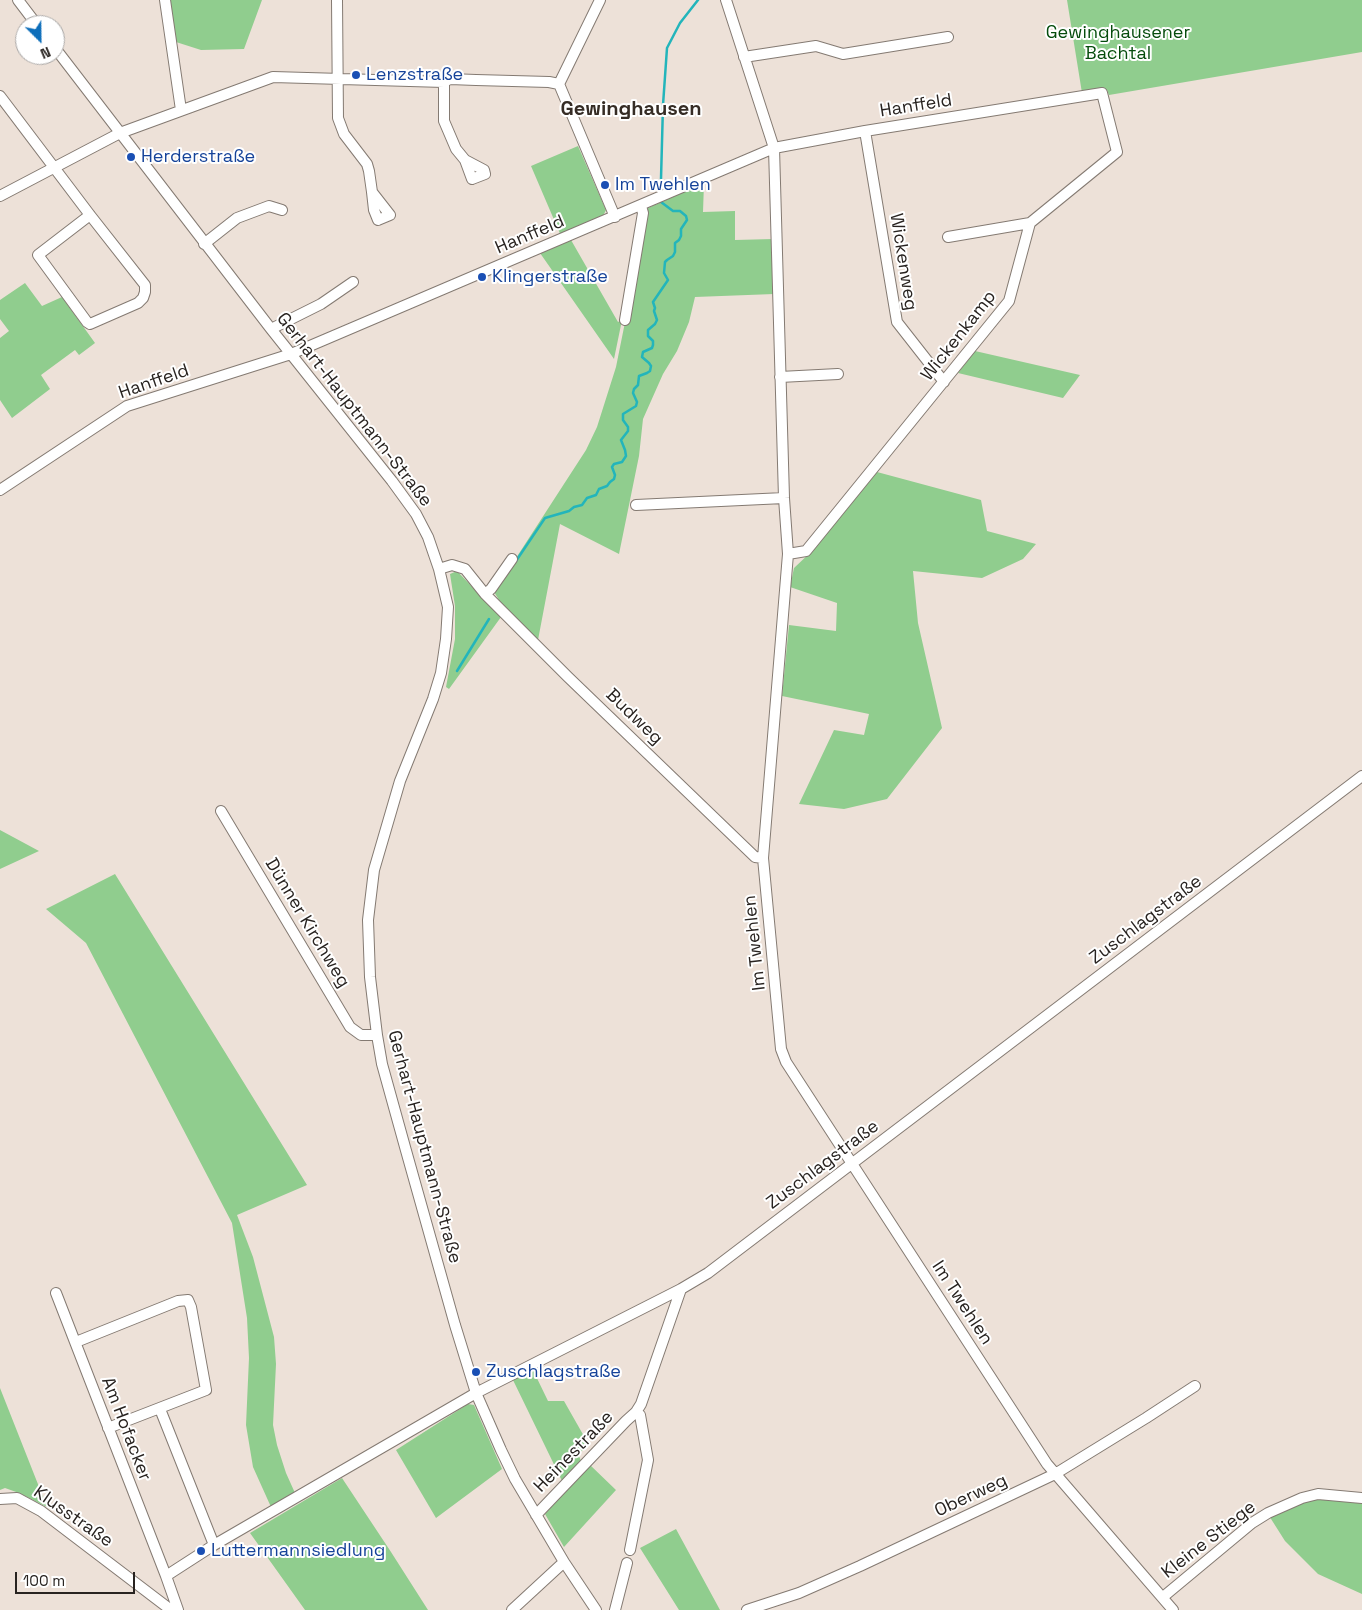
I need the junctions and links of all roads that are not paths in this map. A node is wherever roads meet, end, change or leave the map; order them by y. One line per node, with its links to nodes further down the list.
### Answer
1 (18, 0): 6 (street)
2 (165, 0): 14 (street)
3 (337, 0): 10 (street)
4 (600, 0): 12 (street)
5 (726, 0): 8 (street, Im Twehlen)
6 (29, 15)
7 (948, 37): 8 (street)
8 (744, 58): 17 (street, Im Twehlen)
9 (65, 61): 16 (street, Gerhart-Hauptmann-Straße)
10 (338, 79): 11 (street); 14 (street); 20 (street)
11 (444, 82): 12 (street); 18 (street)
12 (559, 84): 25 (street)
13 (0, 96): 19 (street)
14 (180, 110): 16 (street)
15 (865, 131): 17 (street, Hanffeld); 26 (street, Hanffeld); 35 (street, Wickenweg)
16 (120, 133): 19 (street); 28 (street, Gerhart-Hauptmann-Straße)
17 (774, 148): 22 (street, Hanffeld); 34 (street, Im Twehlen)
18 (466, 160)
19 (54, 167): 21 (street); 24 (street)
20 (372, 192)
21 (0, 196)
22 (641, 206): 25 (street, Hanffeld); 30 (street)
23 (282, 210): 28 (street)
24 (90, 215): 24 (street)
25 (615, 217): 32 (street, Hanffeld)
26 (1030, 223): 27 (street); 35 (street, Wickenkamp)
27 (948, 237)
28 (204, 244): 31 (street, Gerhart-Hauptmann-Straße)
29 (353, 282): 31 (street)
30 (625, 320)
31 (271, 329): 32 (street, Gerhart-Hauptmann-Straße)
32 (290, 354): 36 (street, Hanffeld); 41 (street, Gerhart-Hauptmann-Straße)
33 (838, 374): 34 (street)
34 (780, 377): 37 (street, Im Twehlen)
35 (944, 382): 39 (street, Wickenkamp)
36 (0, 490)
37 (784, 498): 38 (street); 39 (street, Im Twehlen)
38 (636, 505)
39 (788, 554): 45 (street, Im Twehlen)
40 (512, 559): 42 (street)
41 (439, 569): 42 (street, Budweg); 46 (street, Gerhart-Hauptmann-Straße)
42 (485, 594): 45 (street, Budweg)
43 (1362, 776): 47 (street, Zuschlagstraße)
44 (221, 811): 46 (street, Dünner Kirchweg)
45 (763, 858): 47 (street, Im Twehlen)
46 (377, 1035): 52 (street, Gerhart-Hauptmann-Straße)
47 (852, 1163): 48 (street, Zuschlagstraße); 56 (street, Im Twehlen)
48 (681, 1289): 52 (street, Zuschlagstraße); 54 (street, Heinestraße)
49 (56, 1293): 50 (street, Am Hofacker)
50 (76, 1342): 53 (street); 55 (street, Am Hofacker)
51 (1195, 1386): 56 (street, Oberweg)
52 (476, 1394): 59 (street, Gerhart-Hauptmann-Straße); 60 (street, Zuschlagstraße)
53 (160, 1409): 55 (street); 60 (street)
54 (636, 1412): 59 (street, Heinestraße); 61 (street, Heinestraße)
55 (108, 1428): 64 (street, Am Hofacker)
56 (1055, 1474): 65 (street, Im Twehlen); 71 (street, Oberweg)
57 (1362, 1498): 65 (street, Kleine Stiege)
58 (0, 1499): 66 (street, Klusstraße)
59 (536, 1515): 62 (street, Gerhart-Hauptmann-Straße)
60 (214, 1545): 64 (street, Zuschlagstraße)
61 (630, 1550)
62 (564, 1562): 68 (street); 69 (street, Gerhart-Hauptmann-Straße)
63 (626, 1563): 70 (street)
64 (166, 1576): 67 (street)
65 (1163, 1597): 72 (street, Im Twehlen)
66 (171, 1610)
67 (178, 1610)
68 (512, 1610)
69 (596, 1610)
70 (615, 1610)
71 (747, 1610)
72 (1173, 1610)

